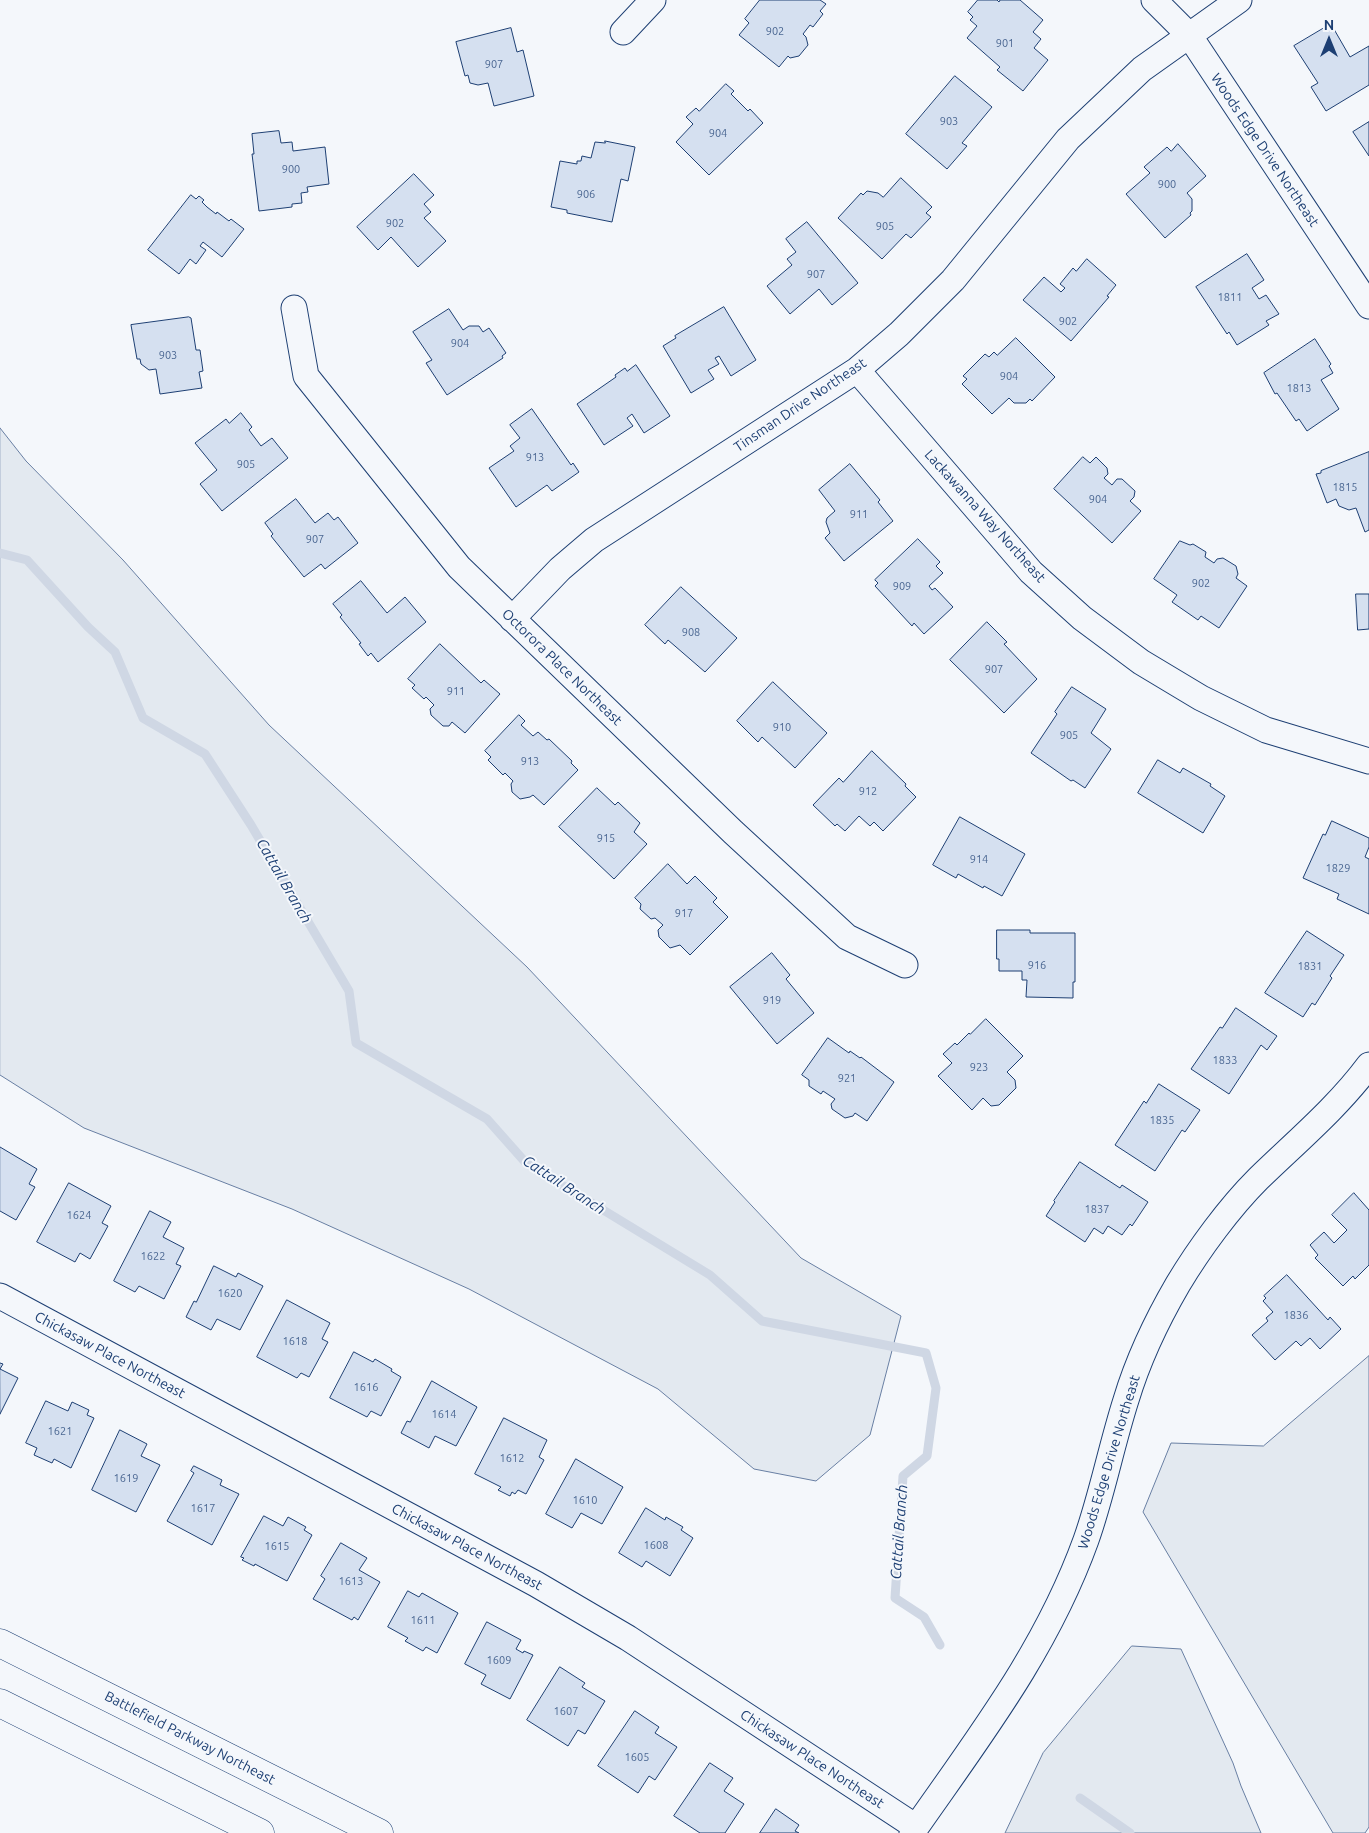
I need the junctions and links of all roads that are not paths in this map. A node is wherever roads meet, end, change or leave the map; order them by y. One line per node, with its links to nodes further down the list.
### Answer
1 (653, 0): 4 (street)
2 (1154, 0): 5 (street, Woods Edge Drive Northeast)
3 (1239, 0): 5 (street, Tinsman Drive Northeast)
4 (623, 32)
5 (1188, 35): 6 (street, Woods Edge Drive Northeast); 8 (street, Tinsman Drive Northeast)
6 (1369, 306)
7 (294, 308): 9 (street, Octorora Place Northeast)
8 (857, 370): 9 (street, Tinsman Drive Northeast); 10 (street, Lackawanna Way Northeast)
9 (512, 619): 11 (street, Octorora Place Northeast)
10 (1369, 761)
11 (904, 965)
12 (1369, 1065): 16 (street, Woods Edge Drive Northeast)
13 (0, 1296): 16 (street, Chickasaw Place Northeast)
14 (0, 1643): 18 (main road, Battlefield Parkway Northeast)
15 (0, 1703): 17 (main road)
16 (914, 1830)
17 (260, 1833)
18 (379, 1833)

